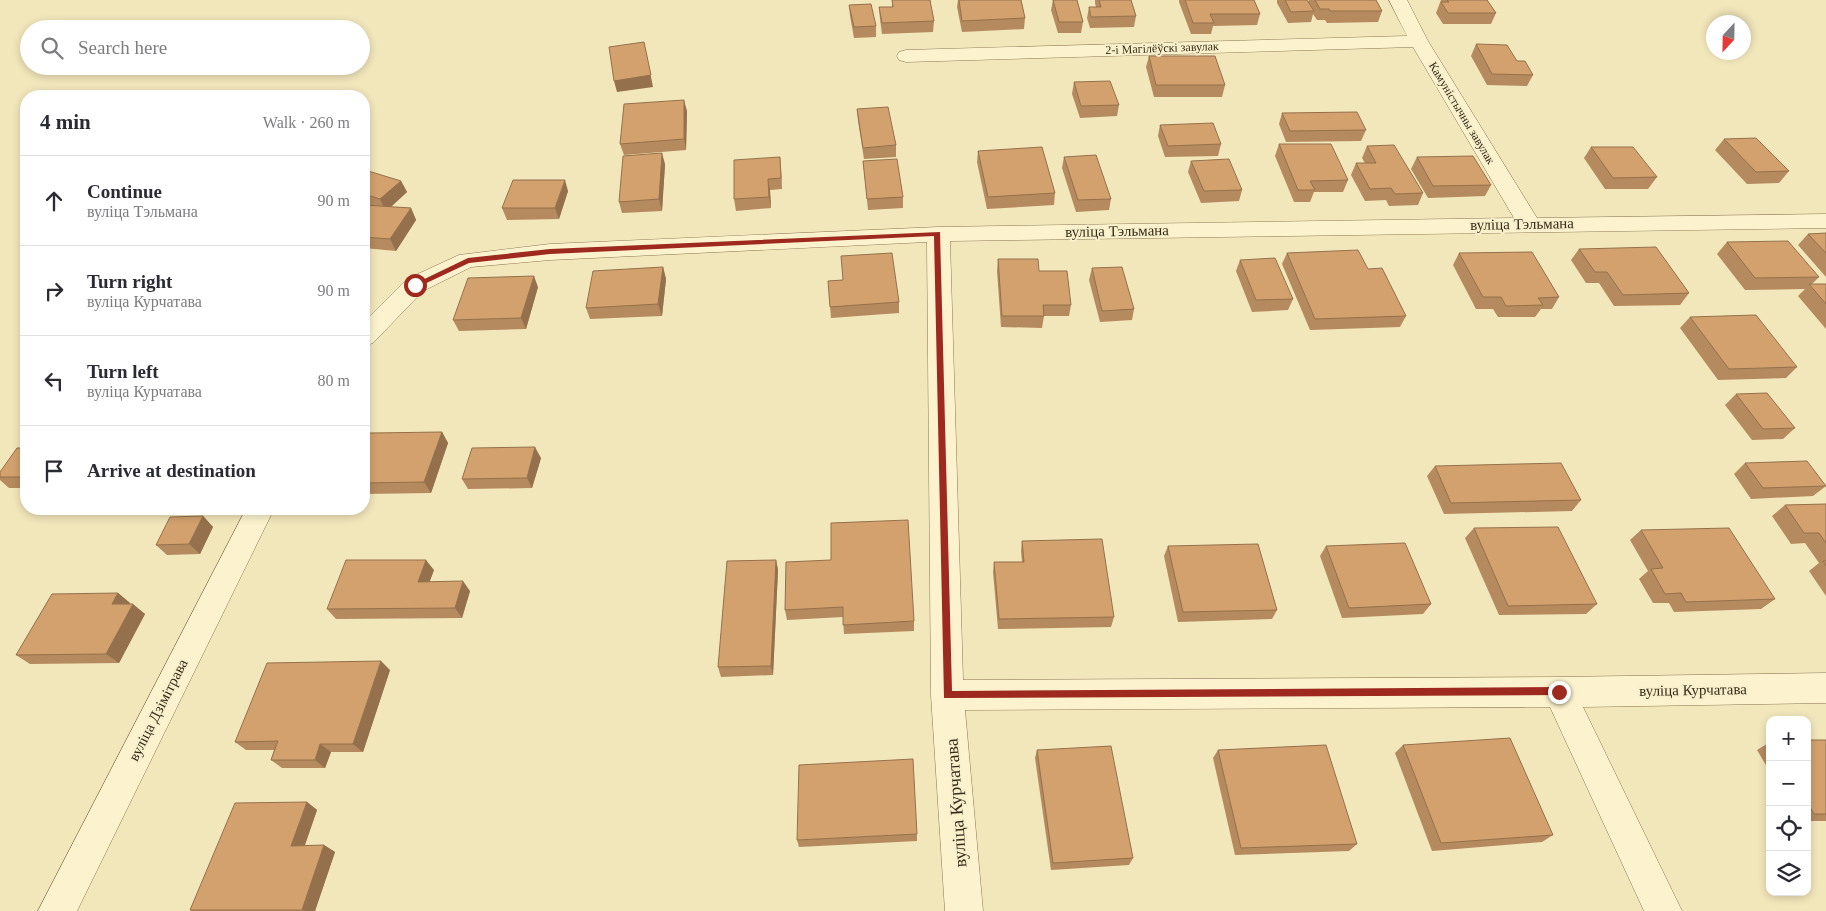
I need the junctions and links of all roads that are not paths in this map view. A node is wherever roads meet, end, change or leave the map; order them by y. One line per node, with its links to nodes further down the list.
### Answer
1 (1398, 0): 2 (street, Камуністычны завулак)
2 (1419, 41): 3 (street, 2-і Магілёўскі завулак); 5 (street, Камуністычны завулак)
3 (906, 56)
4 (1826, 221): 5 (street, вуліца Тэльмана)
5 (1529, 224): 6 (street, вуліца Тэльмана)
6 (938, 234): 7 (street, вуліца Тэльмана); 11 (street, вуліца Курчатава)
7 (370, 331)
8 (257, 515): 12 (street, вуліца Дзімітрава)
9 (1826, 688): 10 (street, вуліца Курчатава)
10 (1559, 692): 11 (street, вуліца Курчатава); 14 (street)
11 (947, 695): 13 (street, вуліца Курчатава)
12 (57, 911)
13 (964, 911)
14 (1663, 911)

